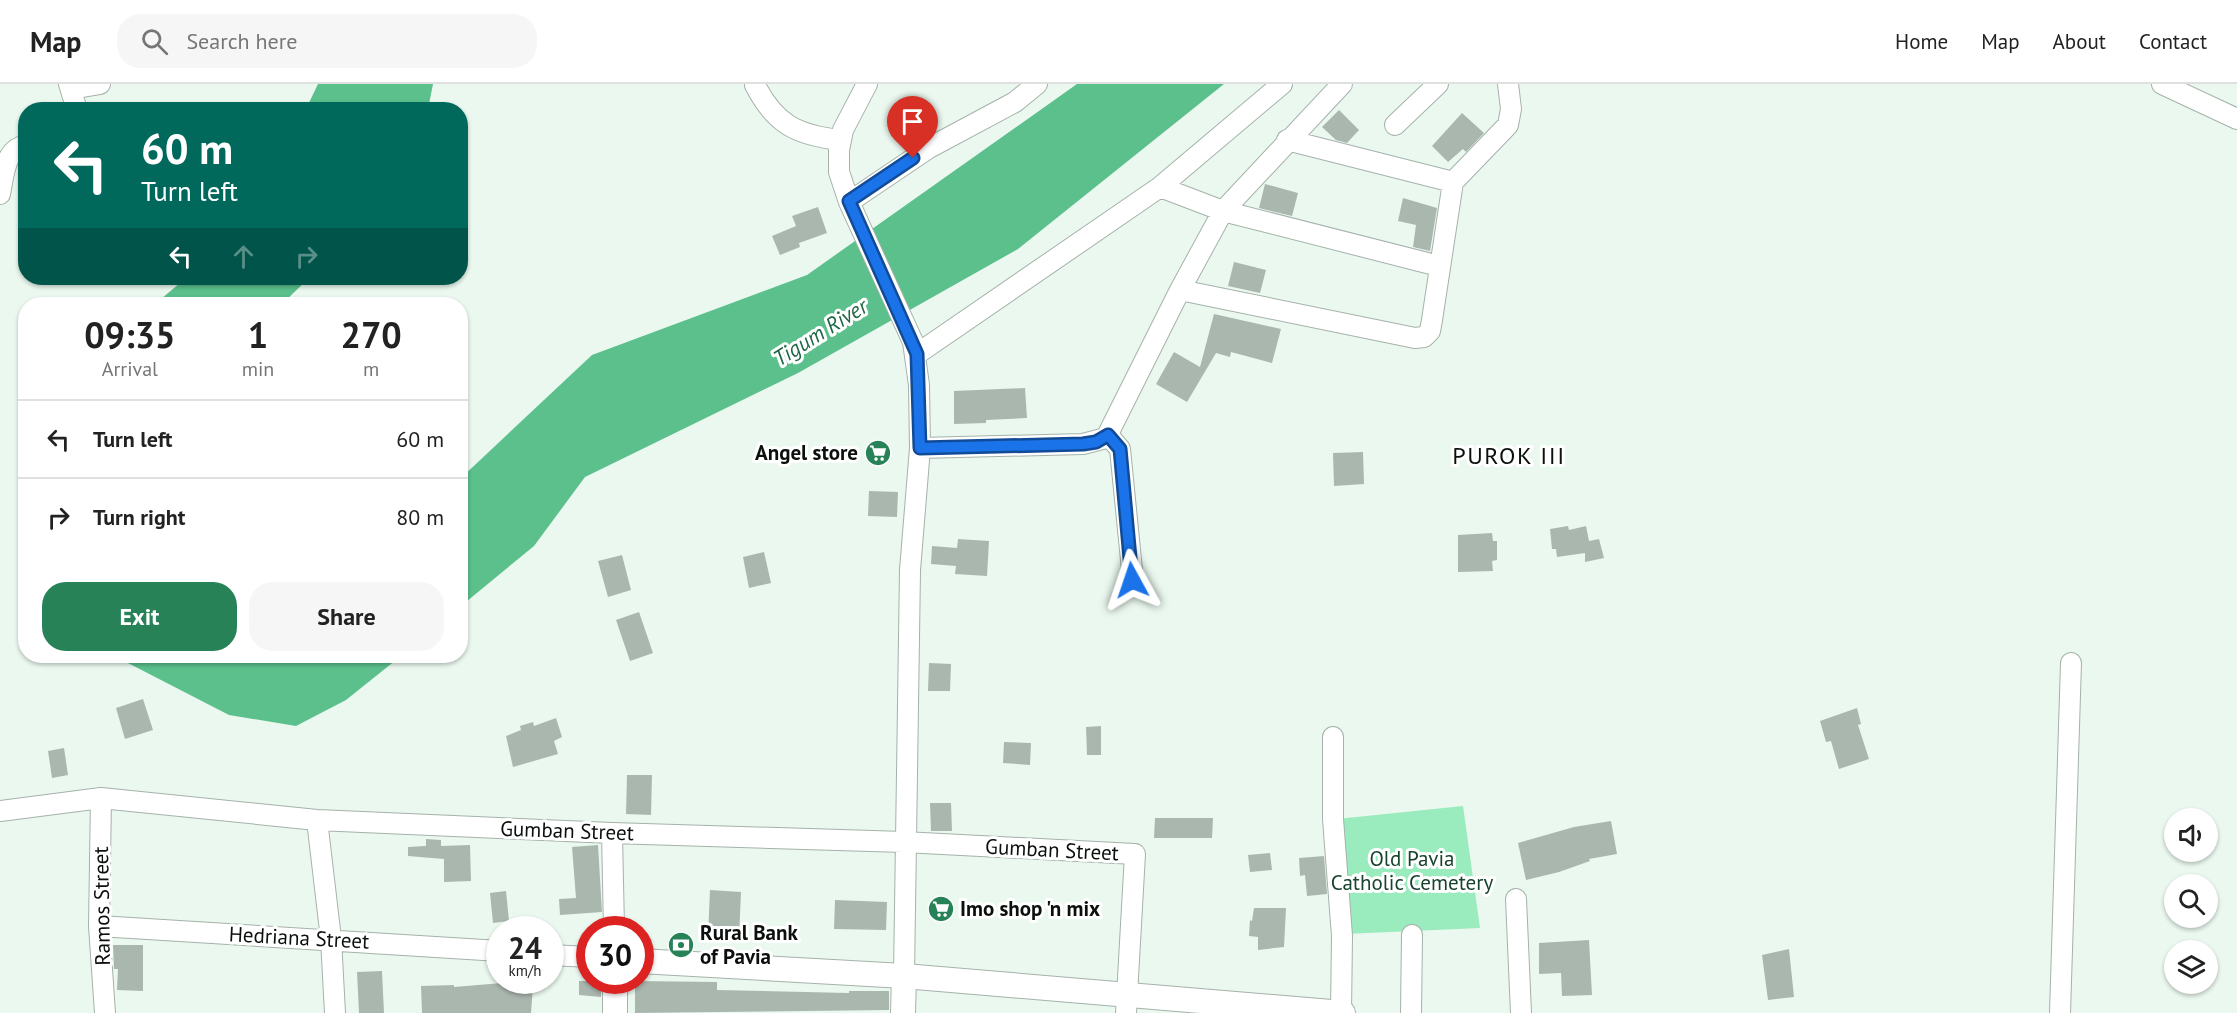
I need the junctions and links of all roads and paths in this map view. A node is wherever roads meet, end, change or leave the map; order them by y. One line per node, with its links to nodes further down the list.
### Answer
1 (100, 84): 10 (street)
2 (867, 84): 14 (street)
3 (1037, 84): 20 (street)
4 (1282, 84): 18 (street)
5 (1342, 84): 15 (street)
6 (1438, 84): 13 (street)
7 (1508, 84): 17 (street)
8 (2162, 84): 12 (street)
9 (755, 85): 14 (street)
10 (70, 86): 11 (street)
11 (75, 102)
12 (2237, 119)
13 (1395, 125)
14 (840, 140): 20 (street)
15 (1287, 140): 17 (street); 21 (street)
16 (18, 147): 19 (street)
17 (1453, 182): 22 (street)
18 (1160, 187): 21 (street); 24 (street)
19 (0, 194)
20 (852, 208): 24 (street)
21 (1223, 211): 22 (street); 23 (street)
22 (1439, 266): 23 (street)
23 (1180, 290): 25 (street)
24 (915, 348): 26 (street)
25 (1108, 435): 26 (street); 27 (street)
26 (920, 448): 34 (street)
27 (1132, 580)
28 (2071, 663): 52 (street)
29 (1334, 737): 49 (street)
30 (101, 798): 31 (street, Gumban Street); 32 (street, Gumban Street); 37 (street, Ramos Street)
31 (0, 811)
32 (317, 820): 33 (street, Gumban Street); 39 (street)
33 (612, 833): 34 (street, Gumban Street); 36 (street)
34 (904, 842): 42 (street); 44 (street, Gumban Street)
35 (1516, 899): 51 (street)
36 (614, 916)
37 (99, 926): 39 (street, Hedriana Street); 45 (street, Ramos Street)
38 (1412, 935): 50 (street)
39 (331, 939): 40 (street, Hedriana Street); 46 (street)
40 (486, 950)
41 (654, 962): 42 (main road)
42 (904, 976): 44 (main road); 48 (main road)
43 (615, 994): 47 (main road)
44 (1126, 1005): 49 (main road)
45 (105, 1013)
46 (335, 1013)
47 (615, 1013)
48 (903, 1013)
49 (1342, 1013)
50 (1411, 1013)
51 (1521, 1013)
52 (2060, 1013)

